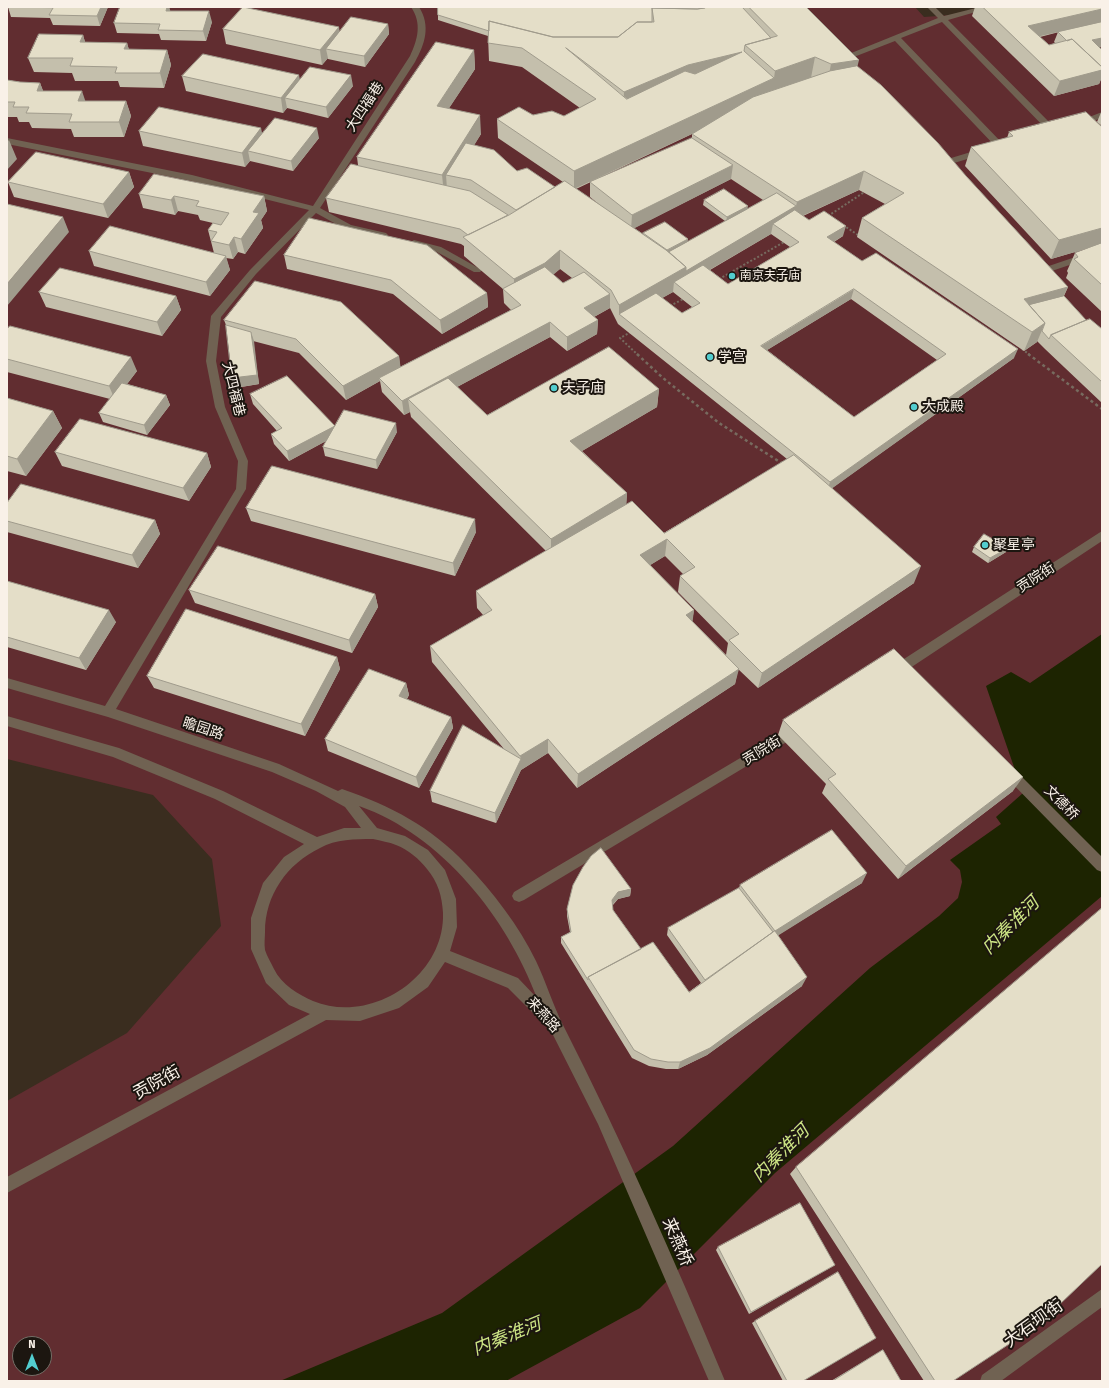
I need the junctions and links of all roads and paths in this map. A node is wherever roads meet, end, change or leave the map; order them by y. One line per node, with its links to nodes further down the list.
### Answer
1 (415, 7): 11 (street, 大四福巷)
2 (931, 7): 4 (street)
3 (989, 7): 4 (street)
4 (943, 19): 5 (street); 7 (street)
5 (896, 37): 6 (street); 9 (street)
6 (831, 51)
7 (1102, 116)
8 (7, 141): 11 (street)
9 (941, 164)
10 (868, 190): 12 (path)
11 (315, 209): 16 (street); 35 (street, 大四福巷)
12 (830, 215): 13 (path); 14 (path)
13 (823, 219)
14 (836, 220)
15 (842, 224): 18 (path)
16 (393, 238)
17 (789, 240): 23 (path)
18 (866, 240)
19 (408, 242): 21 (street)
20 (1102, 251): 22 (street)
21 (477, 270)
22 (1037, 273)
23 (715, 282)
24 (689, 296): 25 (path)
25 (669, 307)
26 (632, 330): 29 (path)
27 (1018, 346): 28 (path)
28 (1102, 408)
29 (789, 467)
30 (1102, 535): 31 (street, 贡院街)
31 (905, 665): 32 (street); 33 (street, 贡院街)
32 (916, 677)
33 (884, 678)
34 (7, 683): 35 (street, 瞻园路)
35 (108, 712): 39 (street, 瞻园路)
36 (7, 721): 41 (street)
37 (803, 726): 43 (street, 贡院街)
38 (998, 761): 42 (street, 文德桥)
39 (320, 787): 40 (street, 瞻园路); 46 (street)
40 (373, 833): 41 (street); 44 (street)
41 (316, 843): 45 (street)
42 (1102, 866)
43 (519, 896)
44 (442, 954): 45 (street); 46 (street, 来燕路)
45 (325, 1013): 48 (street, 贡院街)
46 (556, 1026): 47 (street, 来燕路)
47 (603, 1119): 50 (street, 来燕桥)
48 (7, 1185)
49 (1102, 1297): 51 (street, 大石坝街)
50 (717, 1381)
51 (988, 1381)

